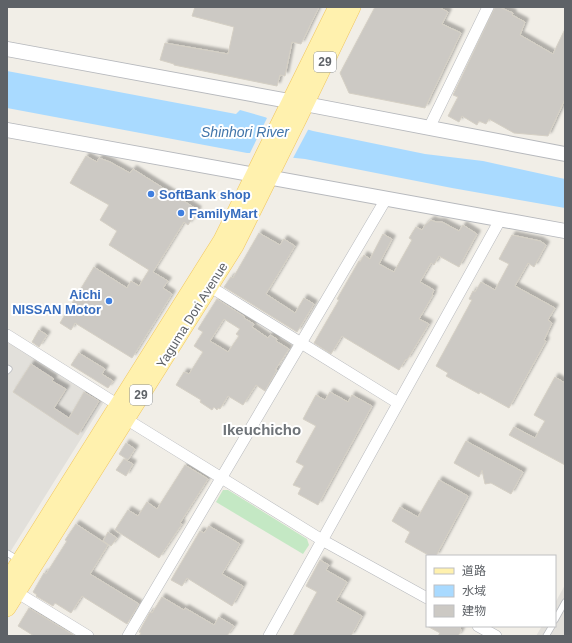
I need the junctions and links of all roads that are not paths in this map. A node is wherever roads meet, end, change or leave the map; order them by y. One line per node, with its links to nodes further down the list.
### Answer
1 (337, 7): 5 (main road, Yaguma Dori Avenue / 29)
2 (352, 7): 5 (main road, Yaguma Dori Avenue / 29)
3 (488, 7): 6 (street)
4 (7, 49): 5 (street)
5 (295, 109): 6 (street); 9 (main road, Yaguma Dori Avenue / 29)
6 (429, 128): 8 (street)
7 (7, 130): 9 (street)
8 (565, 154)
9 (265, 170): 10 (street); 13 (main road, Yaguma Dori Avenue / 29); 19 (main road, Yaguma Dori Avenue / 29)
10 (386, 199): 11 (street); 15 (street)
11 (500, 220): 12 (street); 18 (street)
12 (565, 231)
13 (209, 286): 15 (street); 19 (main road, Yaguma Dori Avenue / 29)
14 (7, 335): 19 (street)
15 (301, 343): 18 (street); 20 (street)
16 (7, 368): 17 (lane)
17 (7, 371)
18 (398, 402): 21 (street)
19 (125, 413): 20 (street); 22 (main road, Yaguma Dori Avenue / 29); 23 (main road, Yaguma Dori Avenue / 29)
20 (221, 478): 21 (street); 31 (street)
21 (322, 540): 24 (street); 32 (street)
22 (14, 557): 23 (main road, Yaguma Dori Avenue / 29)
23 (10, 587): 26 (main road, Yaguma Dori Avenue / 29); 30 (street)
24 (426, 597)
25 (565, 602): 27 (lane)
26 (7, 608)
27 (556, 618)
28 (480, 627): 33 (street)
29 (551, 627): 34 (lane)
30 (88, 636)
31 (128, 636)
32 (269, 636)
33 (496, 636)
34 (546, 636)

